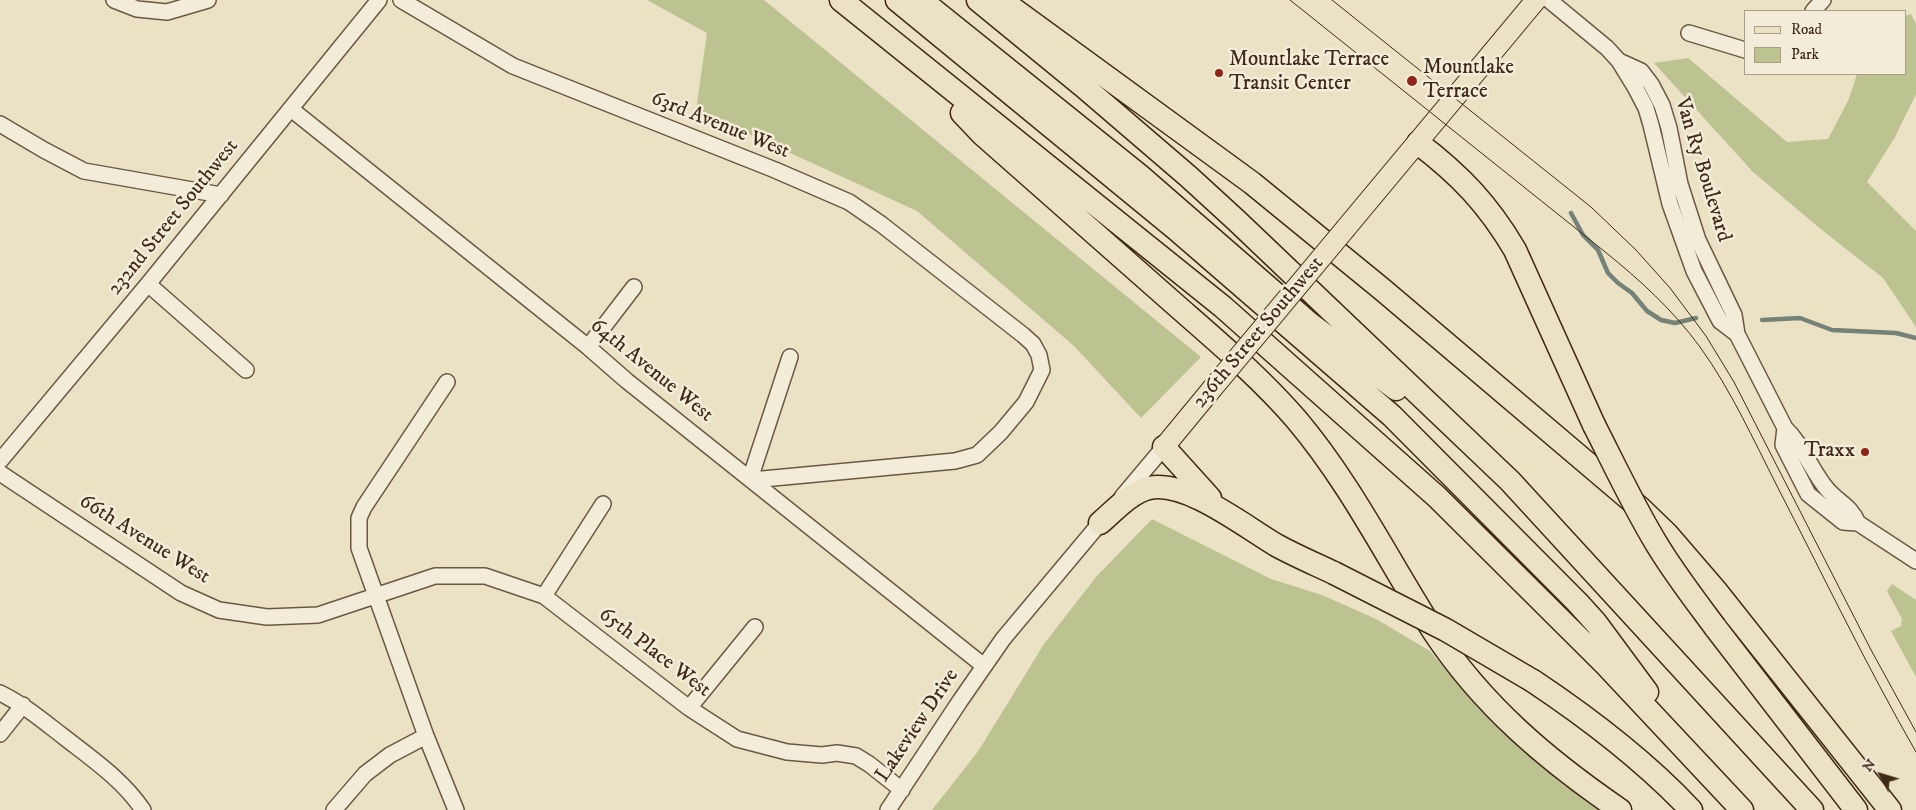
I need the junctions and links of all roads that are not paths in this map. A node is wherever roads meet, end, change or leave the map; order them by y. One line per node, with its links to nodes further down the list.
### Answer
1 (114, 0): 2 (street)
2 (208, 0)
3 (379, 0): 17 (street, 232nd Street Southwest)
4 (401, 0): 31 (street, 63rd Avenue West)
5 (841, 0): 15 (highway)
6 (897, 0): 45 (highway)
7 (921, 0): 28 (highway)
8 (978, 0): 28 (highway)
9 (1001, 0): 56 (highway)
10 (1536, 0): 19 (main road, 236th Street Southwest)
11 (1549, 0): 35 (street, Van Ry Boulevard)
12 (1823, 0): 13 (street)
13 (1815, 10)
14 (1689, 33): 16 (street)
15 (884, 34): 45 (highway); 51 (highway)
16 (1744, 50)
17 (291, 109): 20 (street, 232nd Street Southwest); 23 (street, 64th Avenue West)
18 (0, 124): 20 (street)
19 (1418, 142): 27 (main road, 236th Street Southwest, bridge); 55 (highway, bridge)
20 (221, 194): 21 (street, 232nd Street Southwest)
21 (148, 284): 25 (street); 29 (street, 232nd Street Southwest)
22 (634, 287): 23 (street)
23 (588, 347): 31 (street, 64th Avenue West)
24 (790, 357): 31 (street)
25 (246, 370)
26 (447, 382): 37 (street)
27 (1164, 447): 33 (highway); 34 (street, 236th Street Southwest)
28 (1484, 456): 54 (highway)
29 (0, 461)
30 (0, 473): 37 (street, 66th Avenue West)
31 (751, 480): 39 (street, 64th Avenue West)
32 (603, 504): 36 (street)
33 (1223, 512): 34 (highway); 52 (highway, bridge)
34 (1100, 523): 39 (street, 236th Street Southwest)
35 (1916, 561)
36 (544, 596): 37 (street, 65th Place West); 42 (street, 65th Place West)
37 (376, 597): 44 (street)
38 (755, 627): 42 (street)
39 (984, 666): 46 (street, Lakeview Drive)
40 (0, 693): 41 (street)
41 (23, 705): 43 (street); 47 (street)
42 (689, 708): 46 (street, 65th Place West)
43 (0, 734)
44 (426, 736): 48 (street); 49 (street)
45 (1701, 765): 53 (highway)
46 (902, 790): 50 (street, Lakeview Drive)
47 (143, 810)
48 (334, 810)
49 (456, 810)
50 (888, 810)
51 (1620, 810)
52 (1691, 810)
53 (1742, 810)
54 (1812, 810)
55 (1856, 810)
56 (1890, 810)

